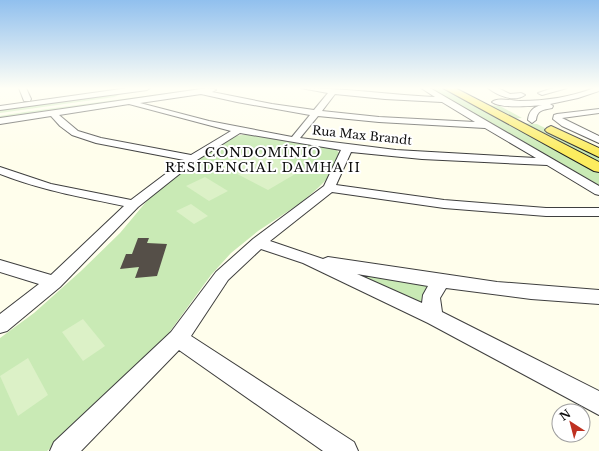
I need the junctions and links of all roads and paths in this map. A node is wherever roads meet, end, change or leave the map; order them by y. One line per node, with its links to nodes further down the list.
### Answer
1 (37, 109): 13 (street)
2 (71, 109): 12 (street)
3 (158, 109): 18 (street, Rua Max Brandt)
4 (298, 109): 11 (street)
5 (319, 109): 11 (street)
6 (458, 109): 17 (street)
7 (487, 109): 16 (main road)
8 (510, 109): 14 (main road)
9 (537, 109): 14 (street)
10 (599, 111): 20 (street)
11 (317, 112): 17 (street); 19 (street)
12 (53, 113): 15 (street); 23 (street)
13 (0, 114)
14 (532, 120): 16 (main road); 22 (main road)
15 (0, 121)
16 (512, 122): 25 (main road)
17 (485, 126): 24 (street)
18 (238, 130): 19 (street, Rua Max Brandt); 23 (street)
19 (294, 140): 21 (street, Rua Max Brandt)
20 (599, 140)
21 (347, 148): 24 (street, Rua Max Brandt); 27 (street)
22 (599, 153)
23 (193, 158): 29 (street)
24 (549, 162): 28 (street)
25 (599, 168)
26 (0, 170): 29 (street)
27 (329, 188): 30 (street); 31 (street)
28 (599, 191)
29 (133, 204): 34 (street)
30 (599, 212)
31 (258, 243): 32 (street); 39 (street)
32 (309, 259): 35 (street); 37 (street)
33 (0, 266): 34 (street)
34 (54, 282): 38 (street)
35 (441, 282): 36 (street); 37 (street)
36 (599, 297)
37 (435, 317): 40 (street)
38 (0, 325)
39 (178, 338): 41 (street); 42 (street)
40 (599, 403)
41 (63, 451)
42 (345, 451)

